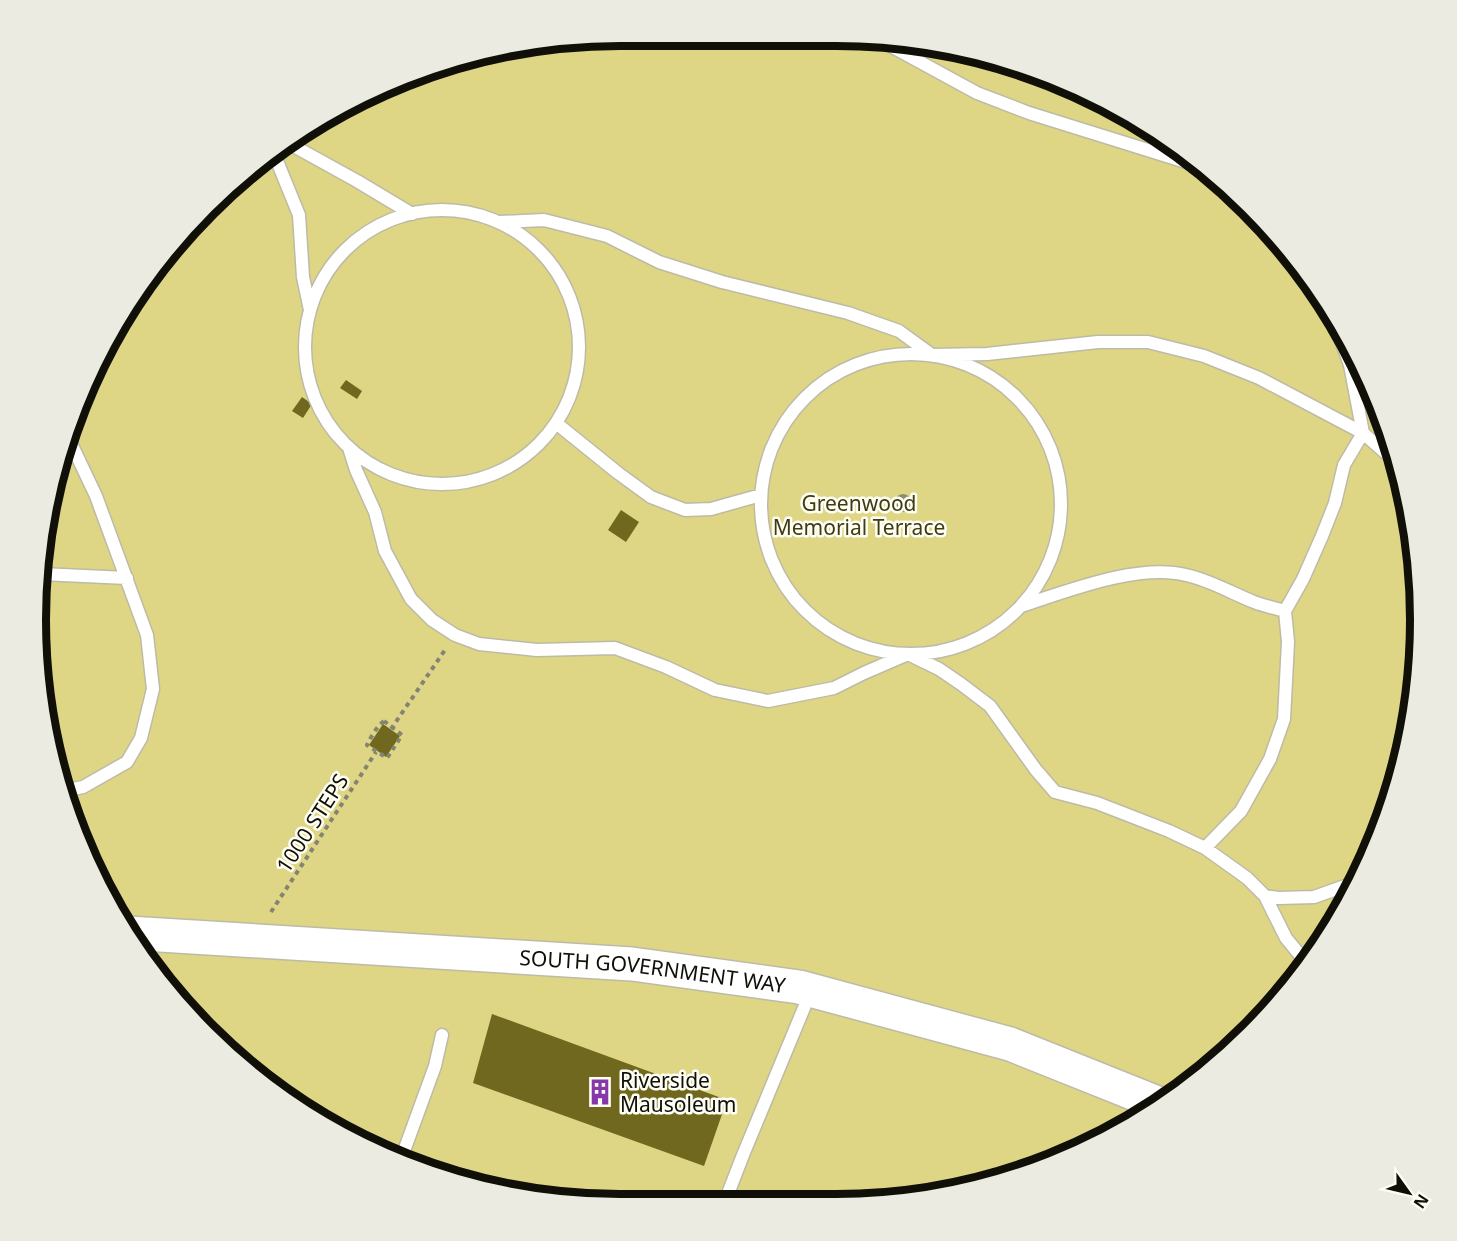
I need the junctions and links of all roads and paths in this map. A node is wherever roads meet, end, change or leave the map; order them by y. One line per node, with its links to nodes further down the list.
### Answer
1 (898, 50): 3 (lane)
2 (296, 147): 5 (lane)
3 (1178, 160)
4 (277, 161): 7 (lane)
5 (412, 214): 6 (lane); 7 (lane)
6 (500, 222): 8 (lane); 10 (lane)
7 (310, 311): 13 (lane)
8 (932, 355): 11 (lane); 15 (lane); 18 (lane)
9 (1350, 365): 11 (lane)
10 (556, 423): 13 (lane); 15 (lane)
11 (1363, 433): 14 (lane); 19 (lane)
12 (73, 448): 17 (lane)
13 (349, 448): 20 (lane)
14 (1385, 452)
15 (761, 495): 21 (lane)
16 (49, 574): 17 (lane)
17 (127, 578): 24 (lane)
18 (1021, 606): 19 (lane); 21 (lane)
19 (1285, 611): 25 (lane)
20 (455, 635): 21 (lane); 22 (path)
21 (908, 654): 25 (lane)
22 (392, 728): 23 (path); 23 (path)
23 (376, 752): 28 (path, 1000 STEPS)
24 (72, 789)
25 (1205, 848): 27 (lane)
26 (1345, 886): 27 (lane)
27 (1265, 896): 30 (lane)
28 (272, 911)
29 (140, 934): 31 (main road, SOUTH GOVERNMENT WAY)
30 (1301, 957)
31 (812, 990): 33 (main road, SOUTH GOVERNMENT WAY); 35 (lane)
32 (442, 1035): 34 (lane)
33 (1151, 1100)
34 (404, 1152)
35 (728, 1194)

